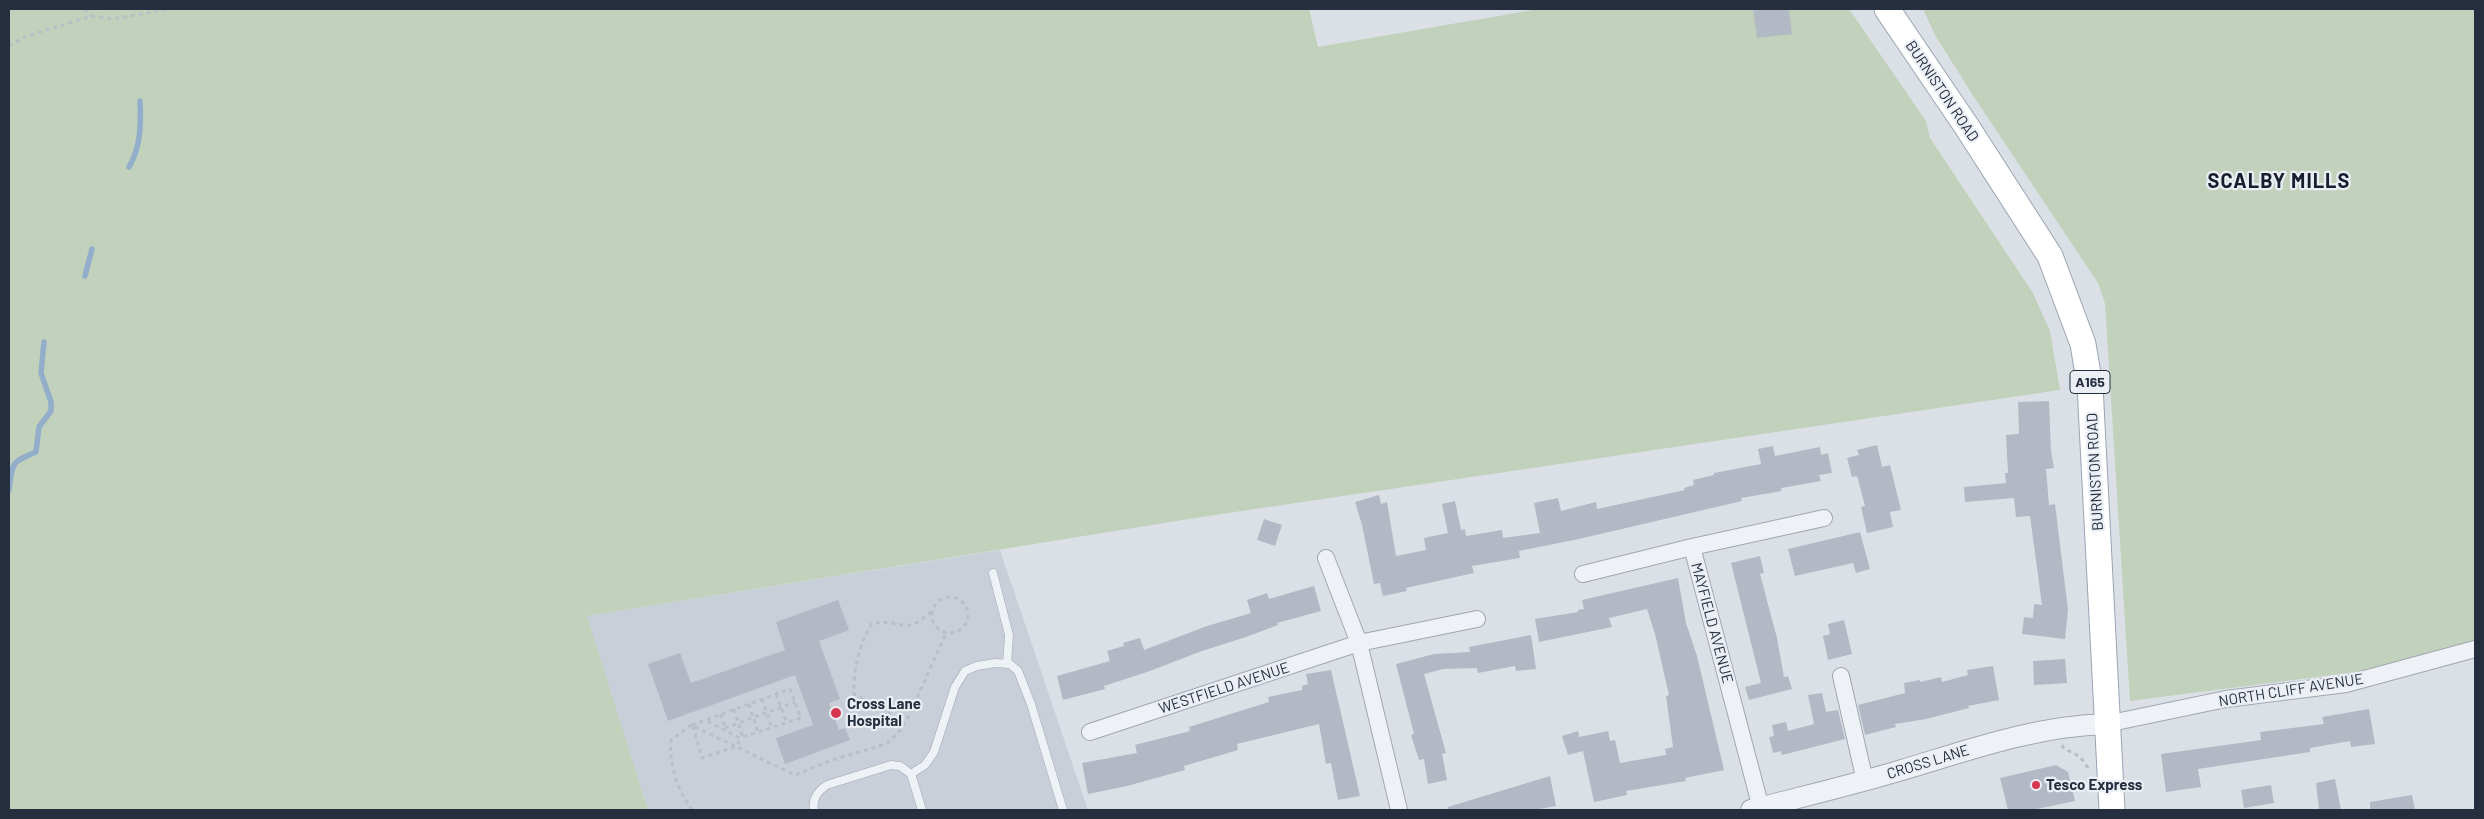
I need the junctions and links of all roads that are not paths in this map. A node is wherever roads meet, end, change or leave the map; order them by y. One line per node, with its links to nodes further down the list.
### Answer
1 (1887, 9): 12 (main road, BURNISTON ROAD / A165)
2 (1824, 518): 3 (street)
3 (1692, 548): 6 (street, MAYFIELD AVENUE); 16 (street, MAYFIELD AVENUE)
4 (1326, 558): 8 (street)
5 (993, 573): 10 (lane)
6 (1583, 574)
7 (1477, 619): 8 (street, WESTFIELD AVENUE)
8 (1359, 643): 13 (street, WESTFIELD AVENUE); 20 (street)
9 (2475, 649): 12 (street, NORTH CLIFF AVENUE)
10 (1007, 664): 14 (lane); 19 (lane)
11 (1841, 676): 15 (street)
12 (2106, 724): 15 (street, CROSS LANE); 21 (main road, BURNISTON ROAD / A165)
13 (1090, 732)
14 (911, 774): 17 (lane); 18 (lane)
15 (1865, 781): 16 (street, CROSS LANE)
16 (1756, 809)
17 (814, 810)
18 (922, 810)
19 (1063, 810)
20 (1399, 810)
21 (2112, 810)

